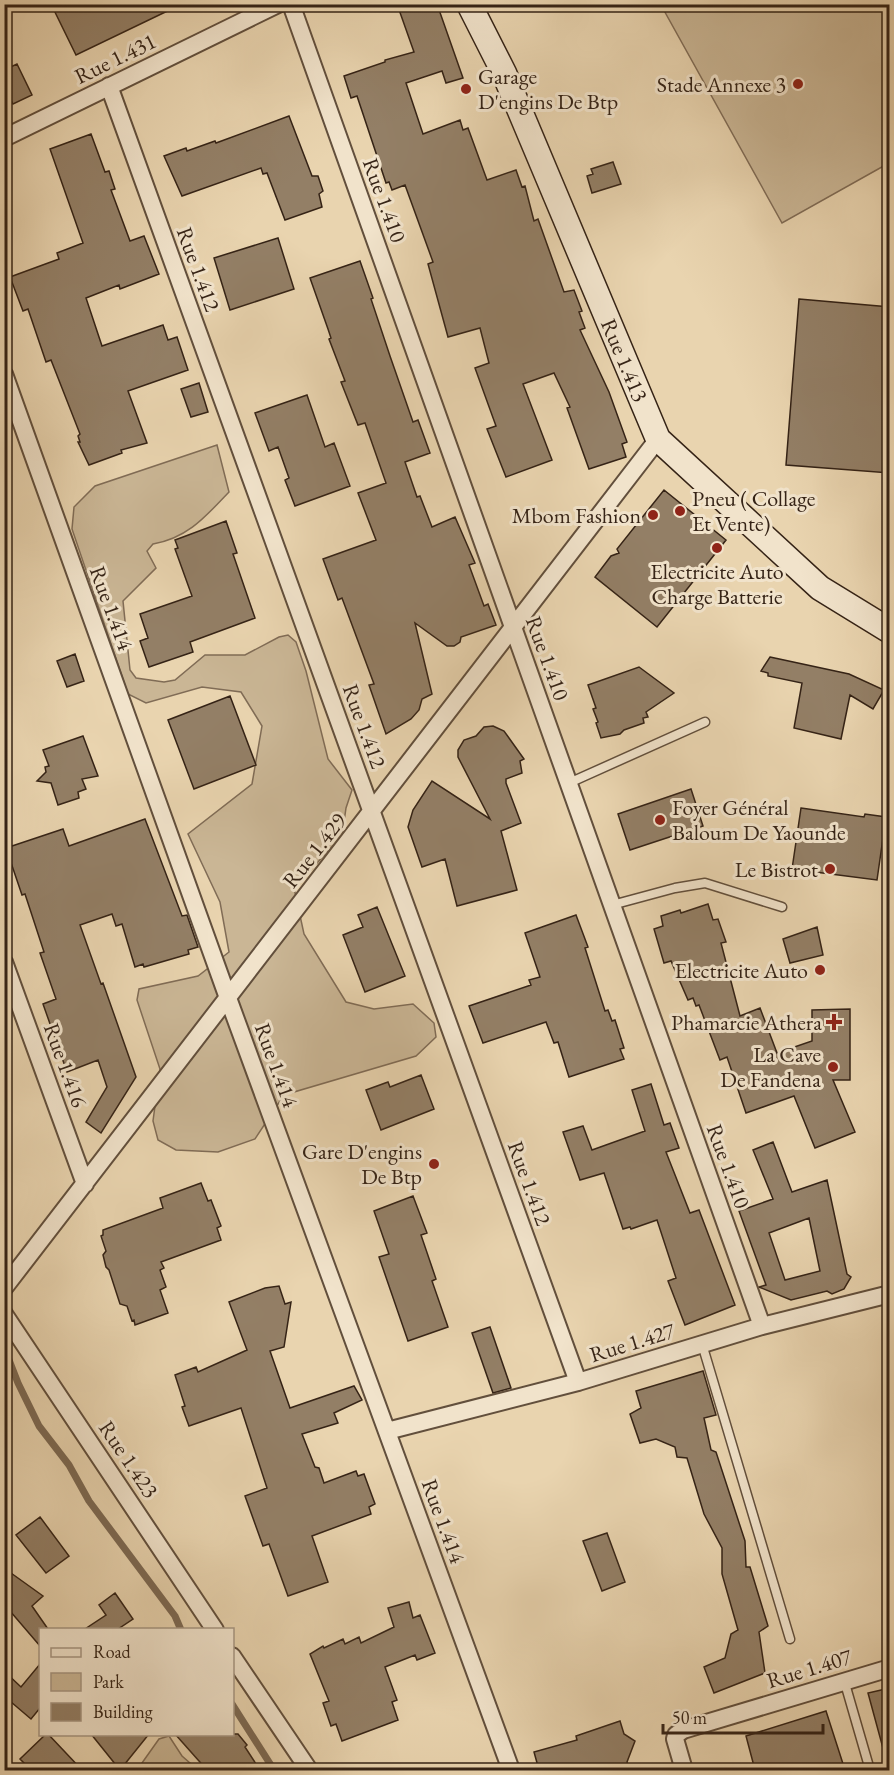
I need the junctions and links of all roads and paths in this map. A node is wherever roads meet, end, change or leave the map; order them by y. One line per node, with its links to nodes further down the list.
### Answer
1 (278, 4): 4 (street, Rue 1.431)
2 (291, 4): 8 (street, Rue 1.410)
3 (469, 4): 7 (street, Rue 1.413)
4 (109, 86): 5 (street, Rue 1.431); 12 (street, Rue 1.412)
5 (4, 138)
6 (4, 374): 16 (street, Rue 1.414)
7 (658, 439): 8 (street, Rue 1.429); 9 (street, Rue 1.413)
8 (513, 627): 11 (street, Rue 1.410); 12 (street, Rue 1.429)
9 (890, 631)
10 (705, 722): 11 (lane)
11 (569, 783): 13 (street, Rue 1.410)
12 (372, 812): 16 (street, Rue 1.429); 23 (street, Rue 1.412)
13 (612, 905): 14 (lane); 21 (street, Rue 1.410)
14 (782, 907)
15 (4, 962): 17 (street, Rue 1.416)
16 (228, 998): 17 (street, Rue 1.429); 24 (street, Rue 1.414)
17 (86, 1184): 18 (street, Rue 1.429)
18 (4, 1288)
19 (890, 1294): 21 (street, Rue 1.427)
20 (4, 1314): 25 (street, Rue 1.423)
21 (762, 1326): 22 (street, Rue 1.427)
22 (702, 1344): 23 (street, Rue 1.427); 26 (lane)
23 (578, 1382): 24 (street, Rue 1.427)
24 (387, 1431): 31 (street, Rue 1.414)
25 (214, 1628)
26 (790, 1639)
27 (234, 1659): 30 (street)
28 (890, 1668): 29 (street, Rue 1.407)
29 (844, 1680): 32 (street, Rue 1.407); 33 (lane)
30 (309, 1770)
31 (511, 1770)
32 (684, 1770)
33 (870, 1770)

